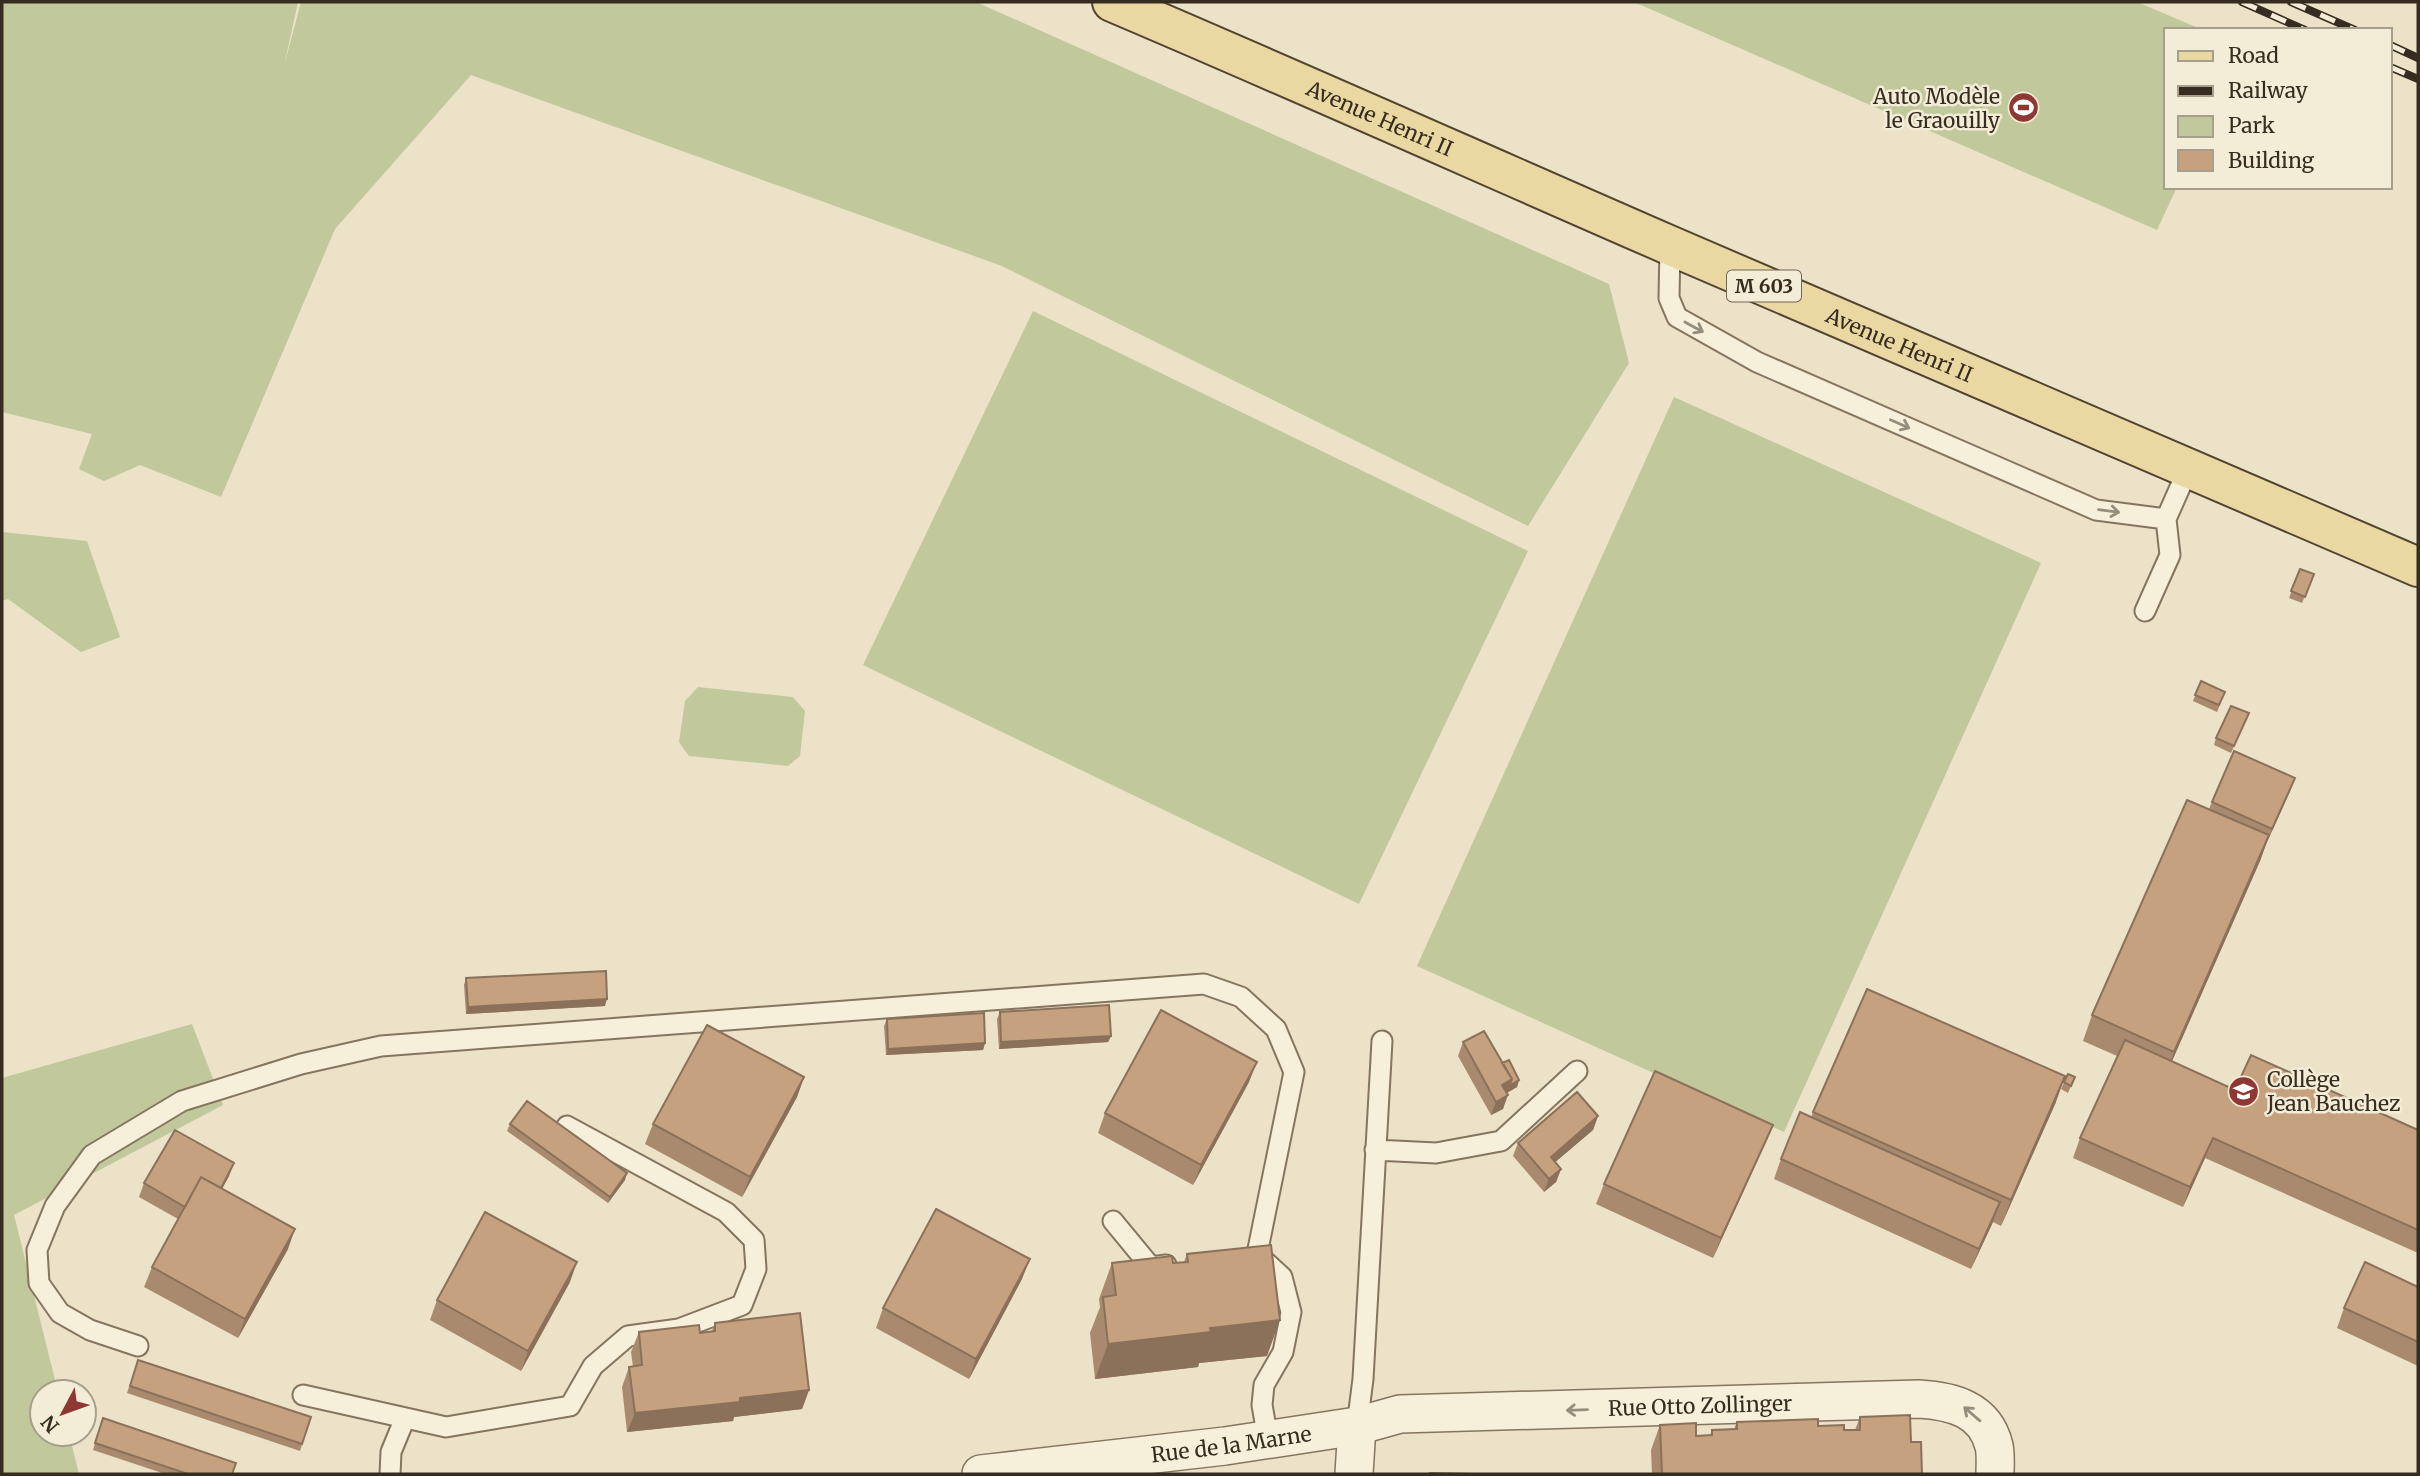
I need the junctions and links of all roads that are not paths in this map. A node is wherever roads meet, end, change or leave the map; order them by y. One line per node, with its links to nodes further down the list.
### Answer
1 (1112, 2): 2 (main road, Avenue Henri II / M 603)
2 (1670, 246): 3 (main road, Avenue Henri II / M 603); 4 (lane, one-way to 4)
3 (2189, 467): 4 (lane); 5 (main road, Avenue Henri II / M 603)
4 (2166, 519): 6 (lane)
5 (2418, 567)
6 (2146, 611)
7 (1382, 1041): 10 (lane)
8 (1577, 1070): 10 (lane)
9 (567, 1126): 15 (lane)
10 (1375, 1150): 16 (lane)
11 (1113, 1221): 12 (lane)
12 (1191, 1262)
13 (138, 1346): 17 (lane)
14 (303, 1395): 15 (lane)
15 (405, 1418): 18 (lane)
16 (1357, 1426): 17 (street, Rue de la Marne); 20 (street); 21 (street, Rue Otto Zollinger, one-way to 16)
17 (1268, 1439): 19 (street, Rue de la Marne)
18 (390, 1474)
19 (981, 1474)
20 (1354, 1474)
21 (1995, 1474)

